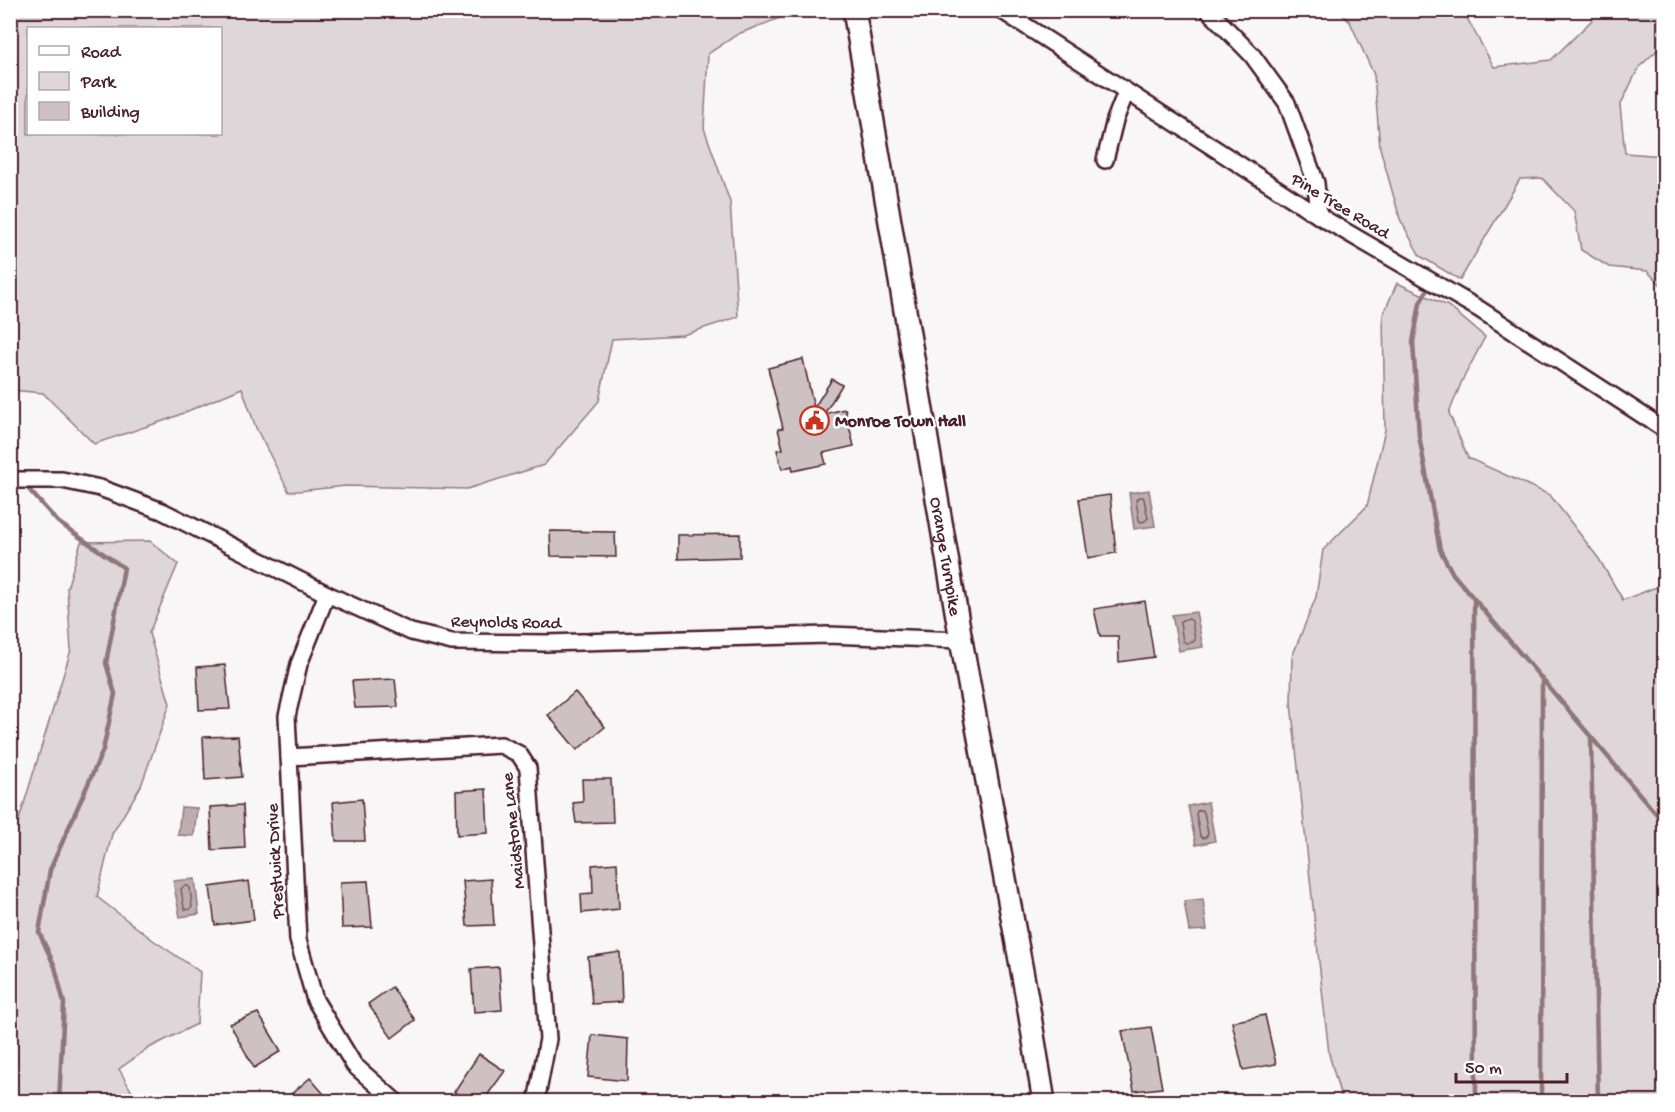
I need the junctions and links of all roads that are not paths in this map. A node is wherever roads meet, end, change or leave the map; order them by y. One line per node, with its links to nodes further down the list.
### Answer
1 (854, 10): 10 (main road, Orange Turnpike)
2 (1001, 10): 4 (street, Pine Tree Road)
3 (1208, 10): 6 (street)
4 (1126, 92): 5 (street); 6 (street, Pine Tree Road)
5 (1105, 160)
6 (1318, 216): 7 (street, Pine Tree Road)
7 (1665, 429)
8 (10, 480): 9 (street, Reynolds Road)
9 (327, 594): 10 (street, Reynolds Road); 11 (street, Prestwick Drive)
10 (961, 640): 14 (main road, Orange Turnpike)
11 (289, 758): 12 (street, Prestwick Drive); 13 (street, Maidstone Lane)
12 (396, 1101)
13 (536, 1101)
14 (1044, 1101)

